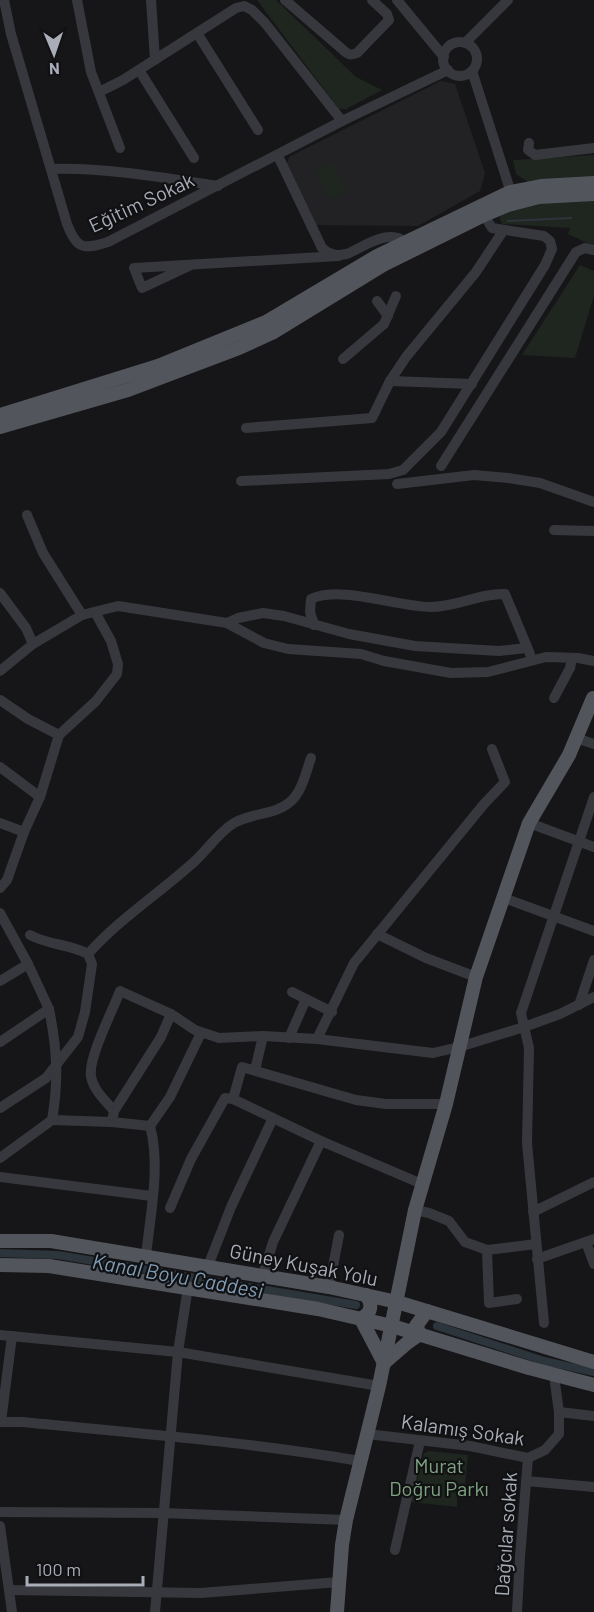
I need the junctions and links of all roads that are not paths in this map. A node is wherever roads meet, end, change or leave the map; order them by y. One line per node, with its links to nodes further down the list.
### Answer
1 (4, 0): 22 (street, Eğitim Sokak)
2 (77, 0): 14 (street)
3 (151, 0): 10 (street)
4 (285, 0): 5 (street)
5 (372, 0)
6 (397, 0): 11 (street)
7 (508, 0): 9 (street)
8 (197, 33): 10 (street); 15 (street); 16 (street)
9 (469, 45): 11 (street); 13 (street)
10 (154, 60): 12 (street)
11 (446, 60): 13 (street); 15 (street, Eğitim Sokak)
12 (139, 70): 14 (street); 21 (street)
13 (467, 73): 26 (street)
14 (99, 92): 18 (street)
15 (342, 121): 20 (street, Eğitim Sokak)
16 (258, 130)
17 (529, 142): 19 (street)
18 (120, 148)
19 (594, 148)
20 (278, 156): 24 (street, Eğitim Sokak); 31 (street)
21 (194, 158)
22 (51, 169): 24 (street); 24 (street, Eğitim Sokak)
23 (594, 183): 26 (main road)
24 (218, 186)
25 (594, 194): 26 (main road)
26 (512, 197): 27 (main road); 29 (main road)
27 (484, 214): 28 (street); 40 (main road)
28 (503, 231): 37 (street); 38 (street)
29 (405, 242): 31 (street); 39 (main road)
30 (594, 250): 42 (street)
31 (339, 256): 32 (street)
32 (191, 265)
33 (396, 296): 35 (street)
34 (377, 300): 35 (street)
35 (388, 316): 36 (street)
36 (344, 359)
37 (390, 381): 38 (street); 41 (street)
38 (472, 384): 43 (street)
39 (0, 416)
40 (0, 427)
41 (246, 428)
42 (441, 466)
43 (241, 481)
44 (397, 484): 45 (street)
45 (594, 502)
46 (27, 515): 51 (street)
47 (554, 530): 48 (street)
48 (594, 531)
49 (0, 593): 54 (street)
50 (95, 612): 51 (street); 52 (street); 63 (street)
51 (82, 615): 54 (street)
52 (227, 623): 53 (street); 57 (street)
53 (314, 625): 55 (street); 55 (street)
54 (33, 644): 59 (street)
55 (527, 648): 57 (street)
56 (572, 658): 57 (street); 58 (street); 61 (street)
57 (532, 660)
58 (594, 662)
59 (2, 664)
60 (594, 697): 64 (main road)
61 (554, 698)
62 (0, 700): 63 (street)
63 (59, 735): 69 (street)
64 (576, 738): 65 (street); 72 (main road)
65 (594, 744)
66 (492, 749): 81 (street)
67 (311, 758): 83 (street)
68 (0, 767): 69 (street)
69 (39, 797): 73 (street)
70 (594, 797): 74 (street)
71 (0, 823): 73 (street)
72 (529, 823): 74 (street); 77 (main road)
73 (24, 832): 76 (street)
74 (579, 842): 75 (street); 79 (street)
75 (594, 847)
76 (0, 888)
77 (504, 898): 79 (street); 86 (main road)
78 (0, 913): 85 (street)
79 (553, 917): 80 (street); 95 (street)
80 (594, 931)
81 (377, 934): 86 (street); 93 (street)
82 (30, 935): 83 (street)
83 (88, 954): 102 (street)
84 (594, 960): 91 (street)
85 (28, 964): 87 (street); 92 (street)
86 (476, 977): 101 (main road)
87 (0, 981)
88 (292, 992): 90 (street)
89 (594, 997): 91 (street)
90 (306, 999): 93 (street); 98 (street)
91 (579, 1005): 95 (street)
92 (49, 1009): 100 (street); 102 (street)
93 (332, 1012): 99 (street)
94 (171, 1014): 96 (street); 107 (street); 107 (street)
95 (524, 1027): 101 (street); 119 (street)
96 (201, 1033): 97 (street); 110 (street)
97 (263, 1036): 98 (street); 103 (street)
98 (290, 1038): 99 (street)
99 (317, 1039): 101 (street)
100 (0, 1042)
101 (459, 1047): 105 (main road)
102 (58, 1065): 106 (street); 109 (street)
103 (255, 1070): 104 (street); 105 (street)
104 (233, 1099): 108 (street); 117 (street)
105 (446, 1104): 115 (main road)
106 (0, 1108)
107 (113, 1116): 109 (street); 110 (street)
108 (273, 1118): 111 (street); 129 (street)
109 (52, 1120): 112 (street)
110 (150, 1126): 116 (street)
111 (321, 1141): 115 (street); 130 (street)
112 (0, 1158)
113 (0, 1177): 116 (street)
114 (594, 1182): 119 (street)
115 (422, 1184): 118 (main road)
116 (152, 1196): 125 (street)
117 (170, 1208)
118 (415, 1210): 124 (street); 135 (main road)
119 (532, 1212): 123 (street)
120 (339, 1234): 132 (street)
121 (590, 1240): 126 (street); 127 (street)
122 (0, 1241): 125 (main road, Güney Kuşak Yolu)
123 (536, 1244): 124 (street); 126 (street)
124 (487, 1250): 134 (street)
125 (146, 1256): 129 (main road, Güney Kuşak Yolu)
126 (537, 1259): 138 (street)
127 (594, 1264)
128 (0, 1265): 131 (main road, Güney Kuşak Yolu)
129 (208, 1266): 130 (main road, Güney Kuşak Yolu)
130 (263, 1275): 132 (main road, Güney Kuşak Yolu)
131 (188, 1287): 137 (main road, Güney Kuşak Yolu); 142 (street)
132 (329, 1287): 133 (main road, Güney Kuşak Yolu)
133 (366, 1295): 135 (main road, Güney Kuşak Yolu); 137 (main road)
134 (517, 1299)
135 (397, 1302): 136 (main road, Güney Kuşak Yolu); 139 (main road)
136 (427, 1311): 140 (main road); 143 (main road, Güney Kuşak Yolu)
137 (361, 1318): 139 (main road, Güney Kuşak Yolu); 144 (main road)
138 (544, 1323)
139 (392, 1326): 140 (main road, Güney Kuşak Yolu); 144 (main road)
140 (420, 1334): 144 (main road); 145 (main road, Güney Kuşak Yolu)
141 (6, 1336): 142 (street); 150 (street)
142 (178, 1352): 147 (street); 152 (street)
143 (594, 1362)
144 (384, 1363): 147 (main road)
145 (554, 1376): 146 (main road, Güney Kuşak Yolu); 148 (street, Kalamış Sokak)
146 (594, 1385)
147 (379, 1386): 151 (main road)
148 (559, 1412): 149 (street); 154 (street, Kalamış Sokak)
149 (594, 1416)
150 (0, 1422): 152 (street)
151 (367, 1434): 153 (street, Kalamış Sokak); 155 (main road)
152 (170, 1437): 155 (street); 159 (street)
153 (420, 1441): 154 (street, Kalamış Sokak); 162 (street)
154 (528, 1458): 156 (street, Dağcılar sokak)
155 (360, 1461): 160 (main road)
156 (526, 1481): 157 (street); 169 (street, Dağcılar sokak)
157 (594, 1487)
158 (0, 1512): 159 (street)
159 (163, 1513): 160 (street); 165 (street)
160 (346, 1521): 163 (main road)
161 (0, 1526): 164 (street)
162 (395, 1550)
163 (339, 1582): 165 (street); 168 (main road)
164 (5, 1584): 165 (street); 166 (street)
165 (157, 1592): 167 (street)
166 (12, 1612)
167 (155, 1612)
168 (337, 1612)
169 (517, 1612)

